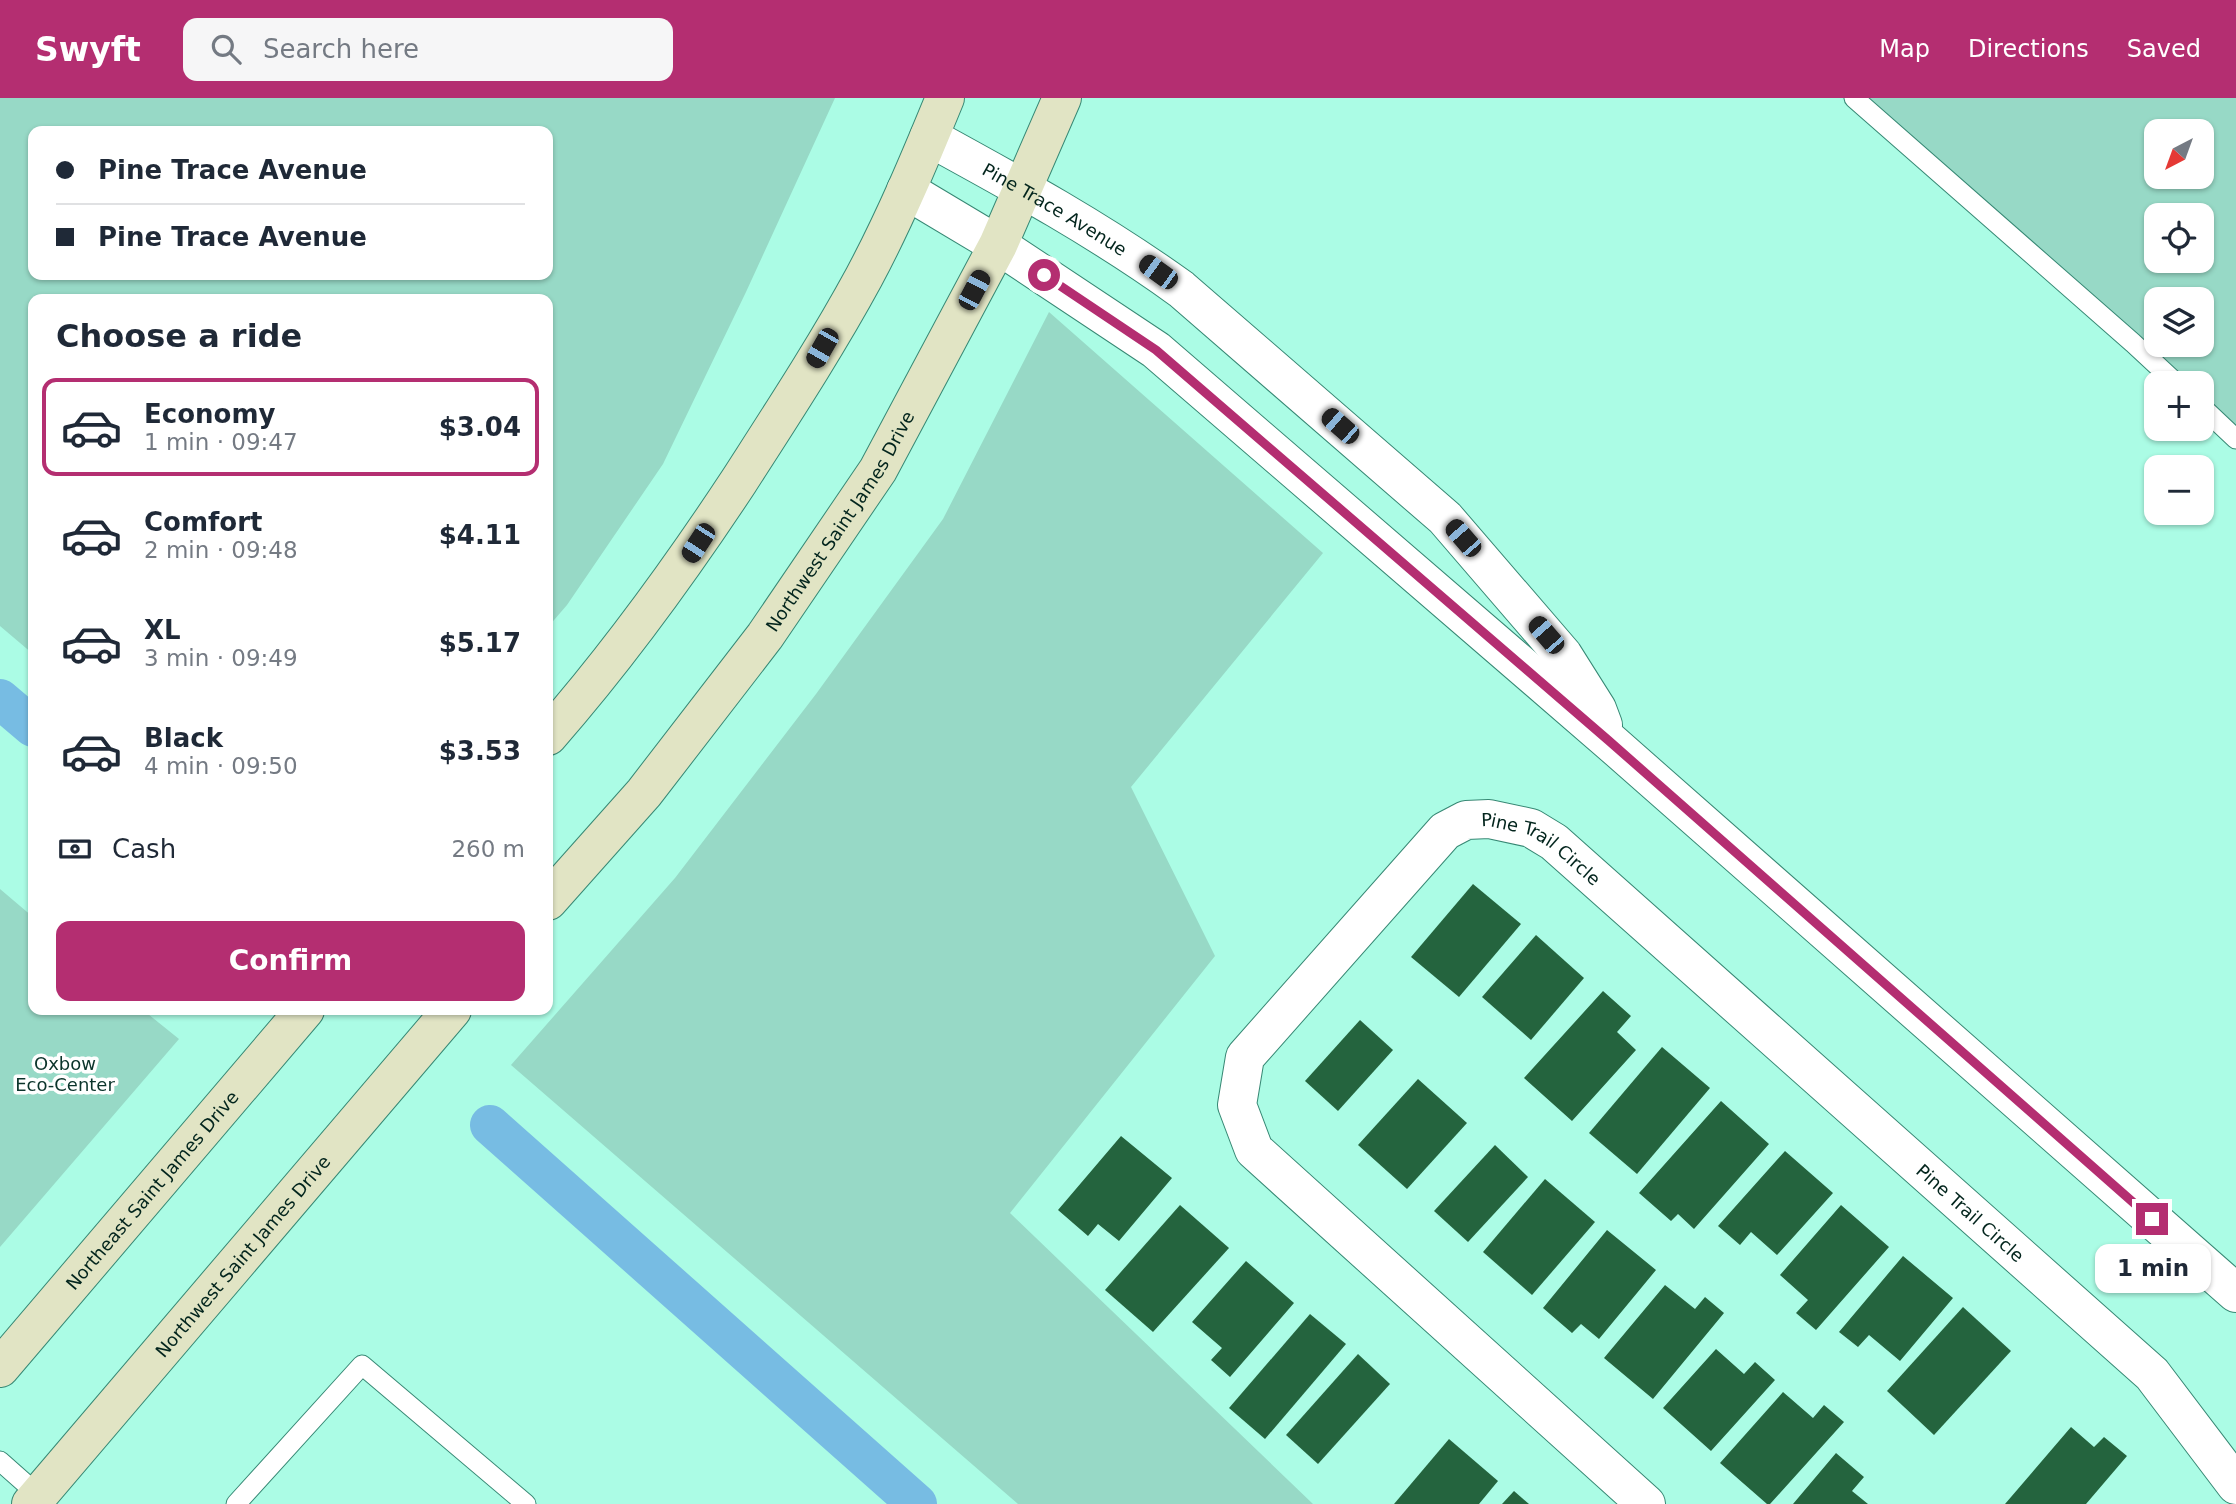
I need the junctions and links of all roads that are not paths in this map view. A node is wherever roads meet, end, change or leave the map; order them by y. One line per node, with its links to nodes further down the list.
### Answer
1 (945, 98): 4 (main road)
2 (1062, 98): 5 (main road, Northwest Saint James Drive)
3 (1854, 98): 8 (lane)
4 (929, 137): 5 (street, Pine Trace Avenue); 6 (main road)
5 (1023, 189): 7 (main road, Northwest Saint James Drive); 12 (street, Pine Trace Avenue)
6 (906, 190): 7 (street, Pine Trace Avenue); 11 (main road)
7 (998, 245): 12 (street, Pine Trace Avenue); 13 (main road, Northwest Saint James Drive)
8 (2163, 371)
9 (2214, 418): 10 (lane)
10 (2236, 439)
11 (553, 730)
12 (1608, 740): 16 (street, Pine Trace Avenue)
13 (553, 895)
14 (301, 1015): 17 (main road, Northeast Saint James Drive)
15 (448, 1015): 20 (main road, Northwest Saint James Drive)
16 (2236, 1293)
17 (0, 1368)
18 (0, 1461): 20 (lane)
19 (2236, 1485): 23 (street, Pine Trail Circle)
20 (40, 1501)
21 (236, 1504): 22 (lane)
22 (526, 1504)
23 (1646, 1504)

